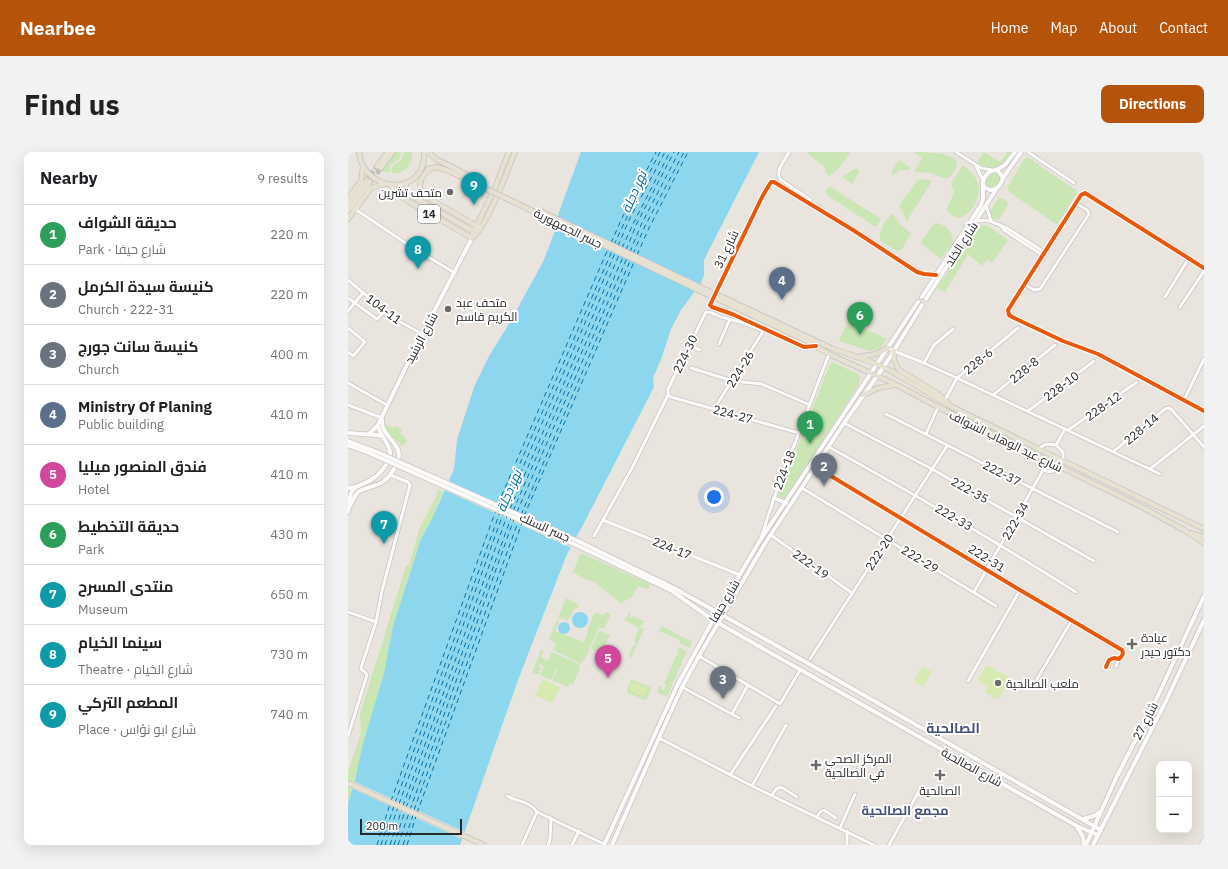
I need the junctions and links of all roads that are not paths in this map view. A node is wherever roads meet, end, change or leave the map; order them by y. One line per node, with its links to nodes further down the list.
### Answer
1 (353, 152): 14 (main road)
2 (359, 152): 14 (main road)
3 (388, 152): 4 (main road)
4 (393, 152)
5 (424, 152): 20 (main road)
6 (428, 152): 18 (main road, جسر الجمهورية)
7 (509, 152): 38 (main road)
8 (515, 152): 38 (main road)
9 (789, 152): 29 (street)
10 (956, 152): 15 (street)
11 (1015, 152): 19 (main road)
12 (1021, 152): 21 (main road)
13 (1028, 152): 24 (street)
14 (359, 158): 16 (main road)
15 (973, 163): 19 (street); 22 (street)
16 (362, 165): 25 (main road); 28 (main road)
17 (430, 168): 18 (main road, جسر الجمهورية); 20 (main road); 38 (main road)
18 (451, 169): 65 (main road, جسر الجمهورية, bridge)
19 (995, 171): 21 (main road); 22 (main road)
20 (418, 174): 23 (main road)
21 (1003, 178): 27 (main road)
22 (983, 182): 27 (main road); 42 (main road, شارع الخلد)
23 (406, 183): 26 (main road); 40 (main road)
24 (1074, 183)
25 (384, 184): 26 (main road); 33 (main road)
26 (390, 185): 41 (main road, 14)
27 (997, 188): 32 (main road, شارع الخلد)
28 (348, 198)
29 (811, 200)
30 (1076, 203): 43 (street); 45 (street); 51 (street)
31 (348, 205): 34 (main road)
32 (986, 205): 36 (main road, شارع الخلد); 37 (street)
33 (355, 209): 35 (main road); 48 (street)
34 (348, 211)
35 (348, 219)
36 (976, 221): 37 (street); 42 (main road, شارع الخلد)
37 (991, 221): 39 (street)
38 (478, 227): 40 (main road)
39 (1002, 227): 43 (street); 44 (street)
40 (475, 233): 41 (main road)
41 (472, 238): 48 (main road, شارع الرشيد)
42 (960, 240): 49 (main road, شارع الخلد); 49 (main road, شارع الخلد)
43 (1044, 252): 44 (street)
44 (1042, 255): 51 (street)
45 (1189, 258): 46 (street); 53 (street)
46 (1204, 268)
47 (1204, 271): 56 (street)
48 (455, 273): 64 (main road, شارع الرشيد)
49 (936, 275): 63 (street, شارع 31)
50 (348, 280): 52 (street, 104-11)
51 (1024, 284): 93 (street)
52 (363, 293): 55 (street); 58 (street, 104-11)
53 (1164, 297)
54 (348, 298): 55 (street)
55 (354, 303): 57 (street); 58 (street)
56 (1180, 307)
57 (348, 310)
58 (384, 311): 64 (street, 104-11)
59 (730, 319): 63 (street); 66 (street); 68 (street, 224-30)
60 (348, 328): 73 (street)
61 (1018, 328): 84 (street, 228-6)
62 (953, 329): 78 (street)
63 (764, 330): 69 (street); 85 (street, 224-26)
64 (422, 334): 95 (main road, شارع الرشيد)
65 (808, 340): 69 (main road, شارع عبد الوهاب الشواف); 75 (main road, شارع عبد الوهاب الشواف)
66 (719, 344)
67 (1055, 345): 91 (street, 228-8)
68 (690, 346): 71 (street); 89 (street, 224-30)
69 (816, 346): 74 (main road, شارع عبد الوهاب الشواف)
70 (888, 348): 72 (street); 72 (main road); 75 (main road); 79 (main road)
71 (700, 350)
72 (894, 351): 78 (street); 80 (main road); 92 (main road)
73 (348, 352)
74 (829, 354): 82 (main road, شارع عبد الوهاب الشواف); 96 (street, 224-18)
75 (855, 357): 79 (main road, شارع عبد الوهاب الشواف)
76 (1204, 359): 93 (street)
77 (1094, 361): 100 (street, 228-10)
78 (924, 363): 84 (street)
79 (877, 364): 80 (main road, شارع عبد الوهاب الشواف); 82 (main road)
80 (883, 367): 83 (main road); 98 (main road, شارع عبد الوهاب الشواف)
81 (691, 368): 85 (street)
82 (872, 373): 83 (main road, شارع عبد الوهاب الشواف); 138 (main road, شارع حيفا)
83 (877, 376): 88 (main road, شارع عبد الوهاب الشواف); 90 (main road, شارع حيفا)
84 (957, 378): 91 (street); 92 (street, 228-6)
85 (733, 380): 96 (street); 99 (street, 224-26)
86 (1137, 382): 107 (street, 228-12)
87 (348, 383): 95 (street)
88 (897, 385): 90 (main road); 97 (main road, شارع عبد الوهاب الشواف)
89 (668, 395): 99 (street, 224-27); 142 (street, 224-30)
90 (863, 395): 104 (main road, شارع حيفا)
91 (993, 395): 100 (street)
92 (945, 400): 98 (main road)
93 (1184, 400): 101 (street)
94 (348, 405): 103 (street)
95 (387, 405): 103 (main road, شارع الرشيد)
96 (810, 405): 109 (street, 224-18)
97 (938, 407): 111 (street); 122 (main road, شارع عبد الوهاب الشواف)
98 (952, 407): 122 (main road, شارع عبد الوهاب الشواف)
99 (714, 409): 109 (street, 224-27)
100 (1028, 411): 107 (street)
101 (1204, 411)
102 (886, 414): 111 (street, 222-37)
103 (382, 418): 105 (main road, شارع الرشيد); 114 (main road)
104 (844, 423): 119 (main road, شارع حيفا); 125 (street, 222-35)
105 (378, 425): 110 (main road, شارع الرشيد); 113 (main road)
106 (1204, 426): 112 (street)
107 (1067, 429): 117 (street); 121 (street)
108 (348, 433): 110 (main road)
109 (799, 433): 137 (street, 224-18)
110 (369, 434): 113 (main road)
111 (926, 434): 118 (street, 222-37)
112 (1193, 435): 120 (street); 121 (street, 228-14); 126 (street)
113 (383, 436): 114 (main road); 130 (main road)
114 (389, 437): 129 (main road)
115 (348, 441): 156 (main road, جسر السنك, bridge)
116 (348, 445): 156 (main road, جسر السنك, bridge)
117 (1056, 445): 122 (street); 123 (street)
118 (947, 446): 125 (street, 222-20); 133 (street, 222-37)
119 (829, 447): 124 (main road, شارع حيفا); 136 (street, 222-33)
120 (1204, 447)
121 (1114, 451): 126 (street)
122 (1037, 452): 123 (main road, شارع عبد الوهاب الشواف); 127 (street)
123 (1062, 465): 127 (street); 143 (main road, شارع عبد الوهاب الشواف); 144 (main road, شارع عبد الوهاب الشواف)
124 (816, 467): 132 (main road, شارع حيفا); 141 (street, 222-31)
125 (932, 469): 136 (street, 222-20); 140 (street, 222-35)
126 (1150, 469): 128 (street)
127 (1044, 470): 133 (street, 222-34)
128 (1160, 474)
129 (390, 475): 134 (main road); 169 (street)
130 (359, 486): 131 (main road); 134 (main road); 135 (main road)
131 (348, 488)
132 (802, 488): 146 (main road, شارع حيفا); 149 (street, 222-29)
133 (1033, 489): 140 (street, 222-34); 145 (street, 222-37)
134 (361, 491): 135 (main road); 139 (main road)
135 (349, 493): 139 (main road)
136 (915, 495): 141 (street, 222-20); 152 (street, 222-33)
137 (774, 498): 138 (main road); 150 (street, 224-18)
138 (786, 503): 150 (main road, شارع حيفا)
139 (348, 511)
140 (1017, 516): 152 (street, 222-34); 153 (street, 222-35)
141 (901, 517): 149 (street, 222-20); 154 (street, 222-31)
142 (603, 520): 147 (street, 224-30); 155 (street, 224-17)
143 (1204, 529)
144 (1184, 530): 148 (main road); 151 (main road, شارع عبد الوهاب الشواف)
145 (1118, 532)
146 (771, 535): 160 (street, 222-19); 165 (main road, شارع حيفا)
147 (594, 536)
148 (1204, 538)
149 (887, 539): 158 (street, 222-29); 160 (street, 222-20)
150 (759, 542): 155 (main road, شارع حيفا)
151 (1204, 543)
152 (1001, 545): 154 (street, 222-34); 159 (street, 222-33)
153 (1094, 561)
154 (987, 569): 157 (street, 222-31); 158 (street, 222-34)
155 (740, 575): 164 (main road, شارع حيفا)
156 (673, 590): 164 (main road, شارع الصالحية); 166 (main road, شارع الصالحية)
157 (1020, 590): 167 (street, 222-31); 180 (street)
158 (974, 592): 162 (street, 222-29)
159 (1076, 592)
160 (852, 594): 172 (street, 222-20)
161 (1204, 596): 191 (main road, شارع 27)
162 (996, 606)
163 (348, 612): 169 (street)
164 (717, 612): 165 (main road, شارع الصالحية); 166 (main road, شارع حيفا)
165 (723, 616): 170 (main road, شارع حيفا); 174 (main road, شارع الصالحية)
166 (713, 620): 170 (main road, شارع الصالحية); 223 (main road, شارع حيفا)
167 (1072, 620): 173 (street, 222-31); 179 (street)
168 (1204, 620): 192 (main road, شارع 27)
169 (376, 622): 189 (street)
170 (719, 623): 171 (main road, شارع حيفا); 178 (main road, شارع الصالحية)
171 (699, 656): 181 (street); 182 (main road, شارع حيفا)
172 (810, 659): 174 (street); 175 (street)
173 (1119, 659): 176 (street); 177 (street)
174 (802, 661): 175 (main road, شارع الصالحية)
175 (812, 666): 185 (main road, شارع الصالحية)
176 (1116, 666)
177 (1106, 667)
178 (800, 670): 181 (street); 187 (main road, شارع الصالحية)
179 (1037, 679)
180 (968, 681)
181 (748, 685): 184 (street)
182 (682, 686): 184 (street); 190 (main road, شارع حيفا)
183 (776, 706): 194 (street)
184 (732, 714): 186 (street)
185 (899, 715): 187 (main road); 193 (main road, شارع الصالحية)
186 (739, 718)
187 (894, 723): 195 (main road, شارع الصالحية)
188 (786, 725): 197 (street)
189 (348, 736)
190 (659, 738): 194 (street); 224 (main road, شارع حيفا)
191 (1124, 763): 192 (main road); 204 (main road, شارع 27)
192 (1132, 767): 212 (main road, شارع 27)
193 (992, 768): 195 (main road); 208 (main road, شارع الصالحية)
194 (730, 775): 197 (street)
195 (988, 776): 209 (main road, شارع الصالحية)
196 (348, 784): 219 (main road)
197 (752, 786): 200 (street)
198 (919, 792): 227 (street)
199 (855, 794): 211 (street)
200 (772, 795): 202 (street); 205 (street)
201 (507, 796): 203 (street)
202 (797, 797)
203 (537, 812): 206 (street); 220 (street)
204 (1101, 812): 208 (main road); 210 (main road, شارع 27)
205 (817, 817): 207 (street); 211 (street)
206 (551, 818): 214 (street); 221 (street)
207 (836, 818)
208 (1082, 819): 210 (main road, شارع الصالحية)
209 (1077, 826): 215 (main road, شارع الصالحية); 228 (main road)
210 (1094, 826): 212 (main road, شارع الصالحية); 215 (main road, شارع 27)
211 (840, 828): 213 (street)
212 (1101, 830): 216 (main road, شارع 27)
213 (847, 831): 225 (street); 226 (street)
214 (579, 832): 222 (street); 223 (street)
215 (1091, 833): 216 (main road, شارع الصالحية); 228 (main road, شارع 27)
216 (1098, 835): 218 (main road, شارع 27)
217 (1204, 839): 229 (street)
218 (1094, 844)
219 (484, 845)
220 (522, 845)
221 (548, 845)
222 (572, 845)
223 (604, 845)
224 (612, 845)
225 (847, 845)
226 (874, 845)
227 (889, 845)
228 (1085, 845)
229 (1201, 845)

